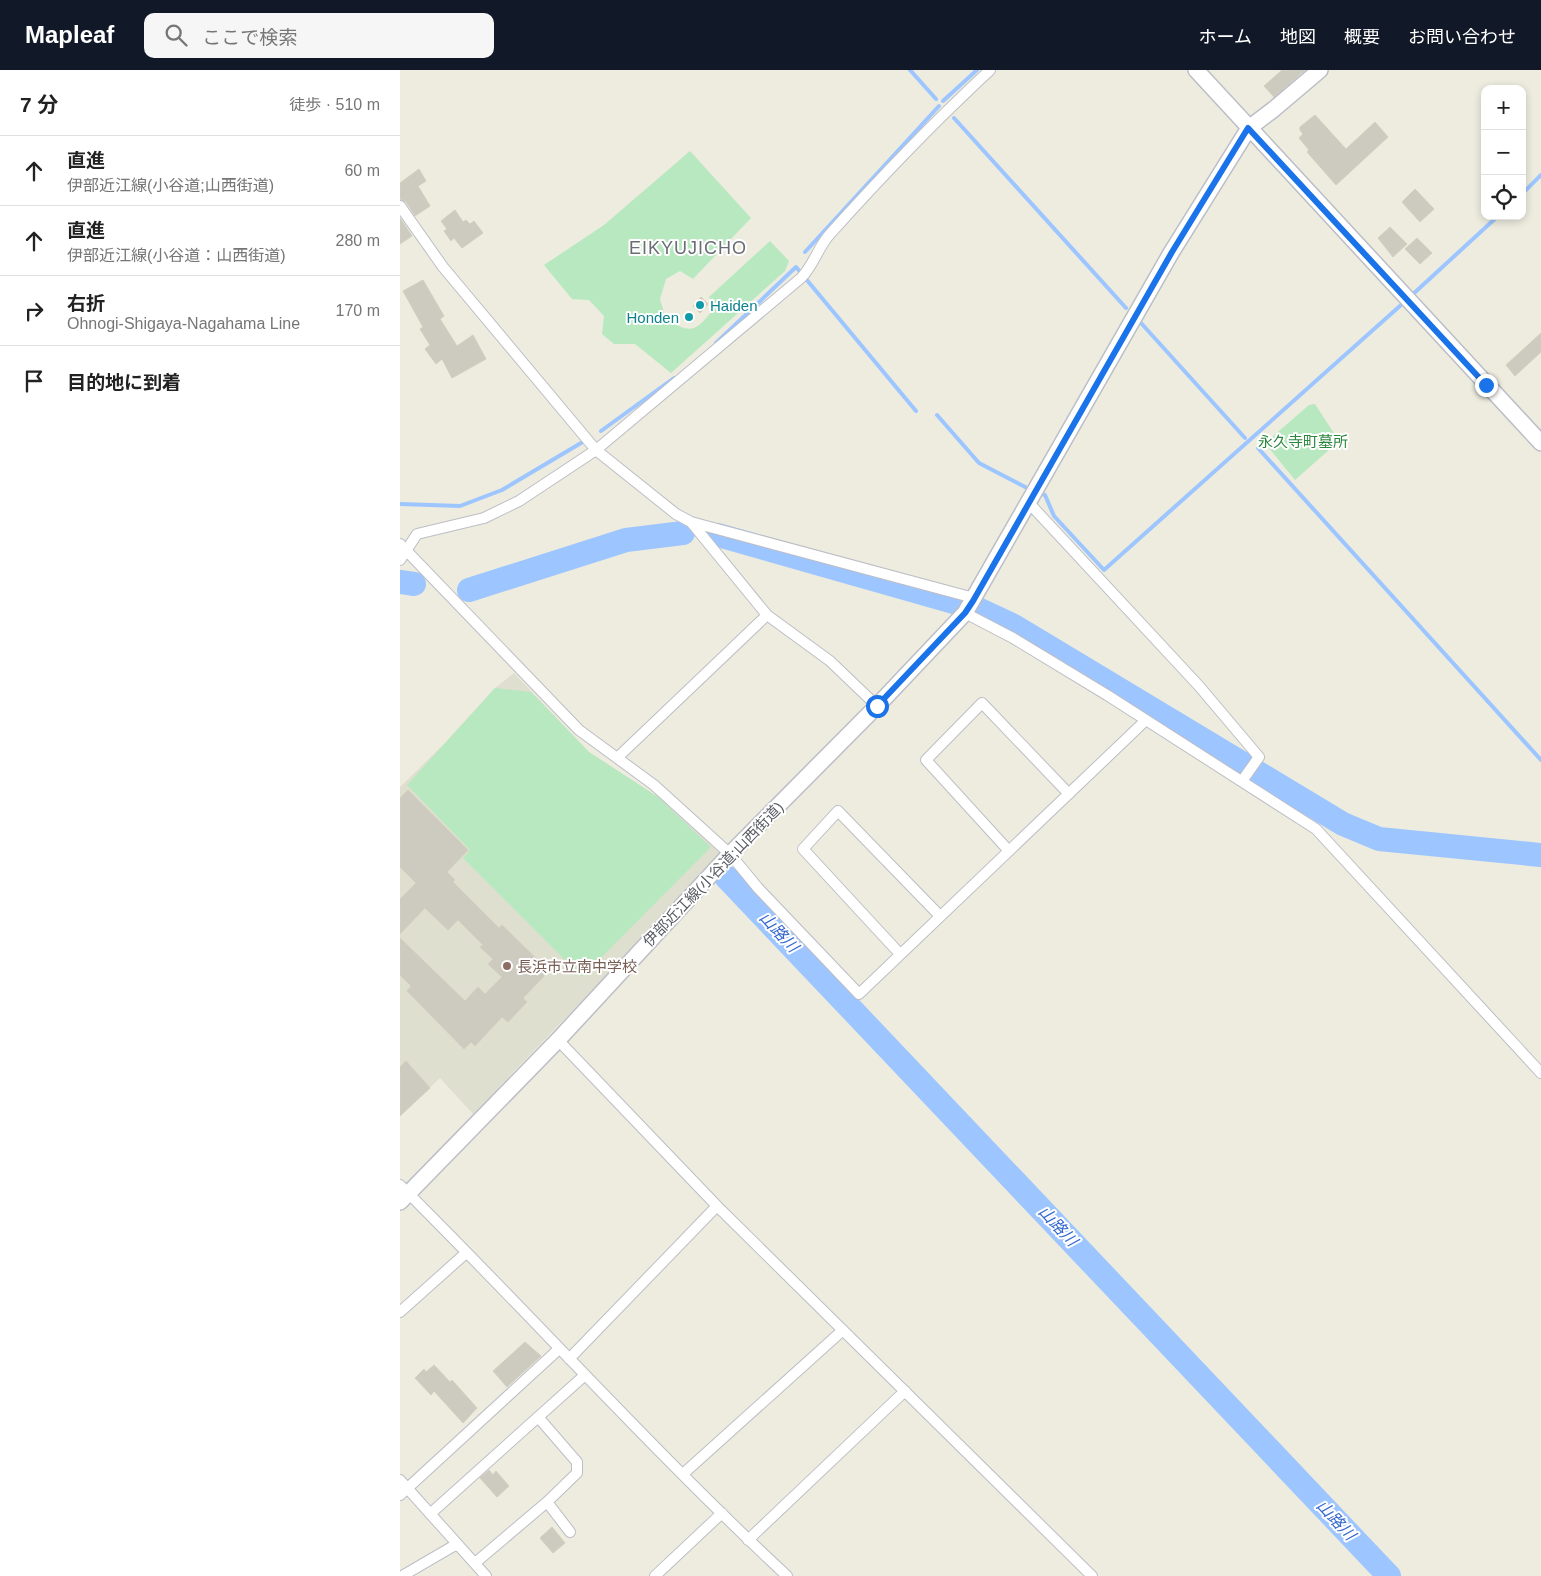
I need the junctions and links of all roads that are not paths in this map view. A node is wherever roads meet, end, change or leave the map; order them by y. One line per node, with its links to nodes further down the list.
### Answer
1 (990, 70): 7 (street)
2 (1196, 70): 4 (main road)
3 (1320, 70): 4 (main road)
4 (1248, 128): 6 (main road); 8 (main road, 伊部近江線(小谷道;山西街道))
5 (400, 206): 7 (street)
6 (1541, 443)
7 (596, 450): 9 (street); 10 (street)
8 (1029, 503): 12 (main road, 伊部近江線(小谷道;山西街道)); 17 (street)
9 (691, 522): 12 (street); 13 (street)
10 (403, 547): 11 (street); 16 (street)
11 (400, 560)
12 (971, 604): 14 (main road, 伊部近江線(小谷道;山西街道)); 15 (street)
13 (766, 615): 14 (street); 16 (street)
14 (877, 706): 20 (main road, 伊部近江線(小谷道;山西街道))
15 (1146, 721): 17 (street); 18 (street)
16 (617, 758): 20 (street)
17 (1242, 781): 24 (street)
18 (1069, 794): 19 (street); 19 (street)
19 (1009, 851): 21 (street)
20 (730, 854): 22 (street); 23 (main road, 伊部近江線(小谷道;山西街道))
21 (940, 916): 22 (street); 22 (street)
22 (900, 954)
23 (558, 1040): 25 (main road, 伊部近江線(小谷道;山西街道)); 26 (street)
24 (1541, 1073)
25 (403, 1194): 27 (street)
26 (717, 1206): 29 (street); 31 (street)
27 (466, 1253): 28 (street); 30 (street)
28 (400, 1312)
29 (843, 1330): 33 (street); 35 (street)
30 (559, 1349): 31 (street); 37 (street)
31 (568, 1359): 32 (street)
32 (585, 1375): 34 (street); 35 (street)
33 (905, 1391): 42 (street); 49 (street)
34 (538, 1418): 38 (street); 40 (street)
35 (683, 1474): 39 (street)
36 (400, 1480): 37 (street)
37 (404, 1492): 40 (street)
38 (547, 1502): 41 (street); 44 (street)
39 (722, 1513): 42 (street); 47 (street)
40 (430, 1514): 43 (street)
41 (570, 1532)
42 (748, 1540): 48 (street)
43 (457, 1544): 44 (street); 45 (street)
44 (475, 1562): 46 (street)
45 (402, 1576)
46 (486, 1576)
47 (655, 1576)
48 (787, 1576)
49 (1092, 1576)

